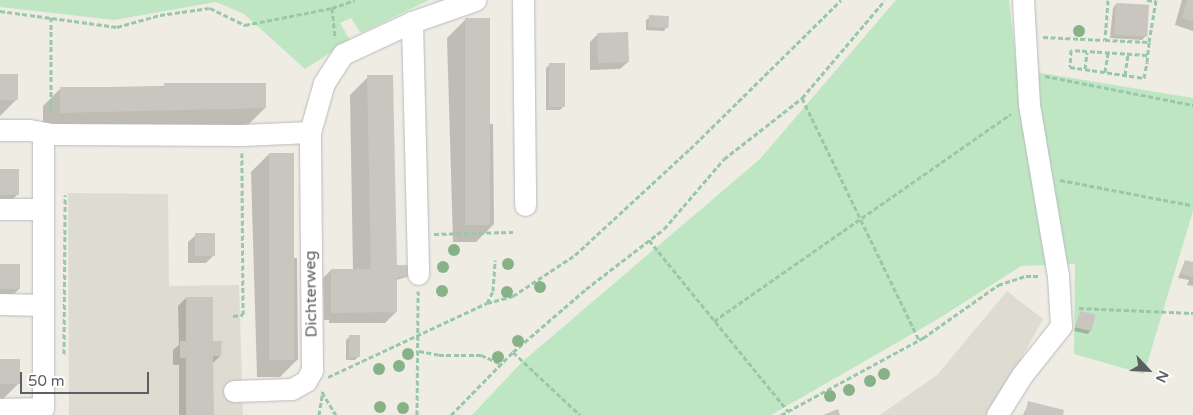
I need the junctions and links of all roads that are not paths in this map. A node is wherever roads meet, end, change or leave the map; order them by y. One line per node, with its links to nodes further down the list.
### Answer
1 (475, 0): 4 (street, Dichterweg)
2 (523, 0): 8 (street)
3 (1023, 0): 16 (street)
4 (412, 22): 6 (street, Dichterweg); 11 (street)
5 (0, 130): 7 (street)
6 (310, 132): 7 (street); 14 (street, Dichterweg)
7 (47, 134): 10 (street)
8 (525, 205)
9 (0, 209): 10 (street)
10 (42, 209): 13 (street)
11 (418, 274)
12 (0, 304): 13 (street)
13 (42, 305): 15 (street)
14 (234, 391)
15 (0, 409)
16 (997, 415)

